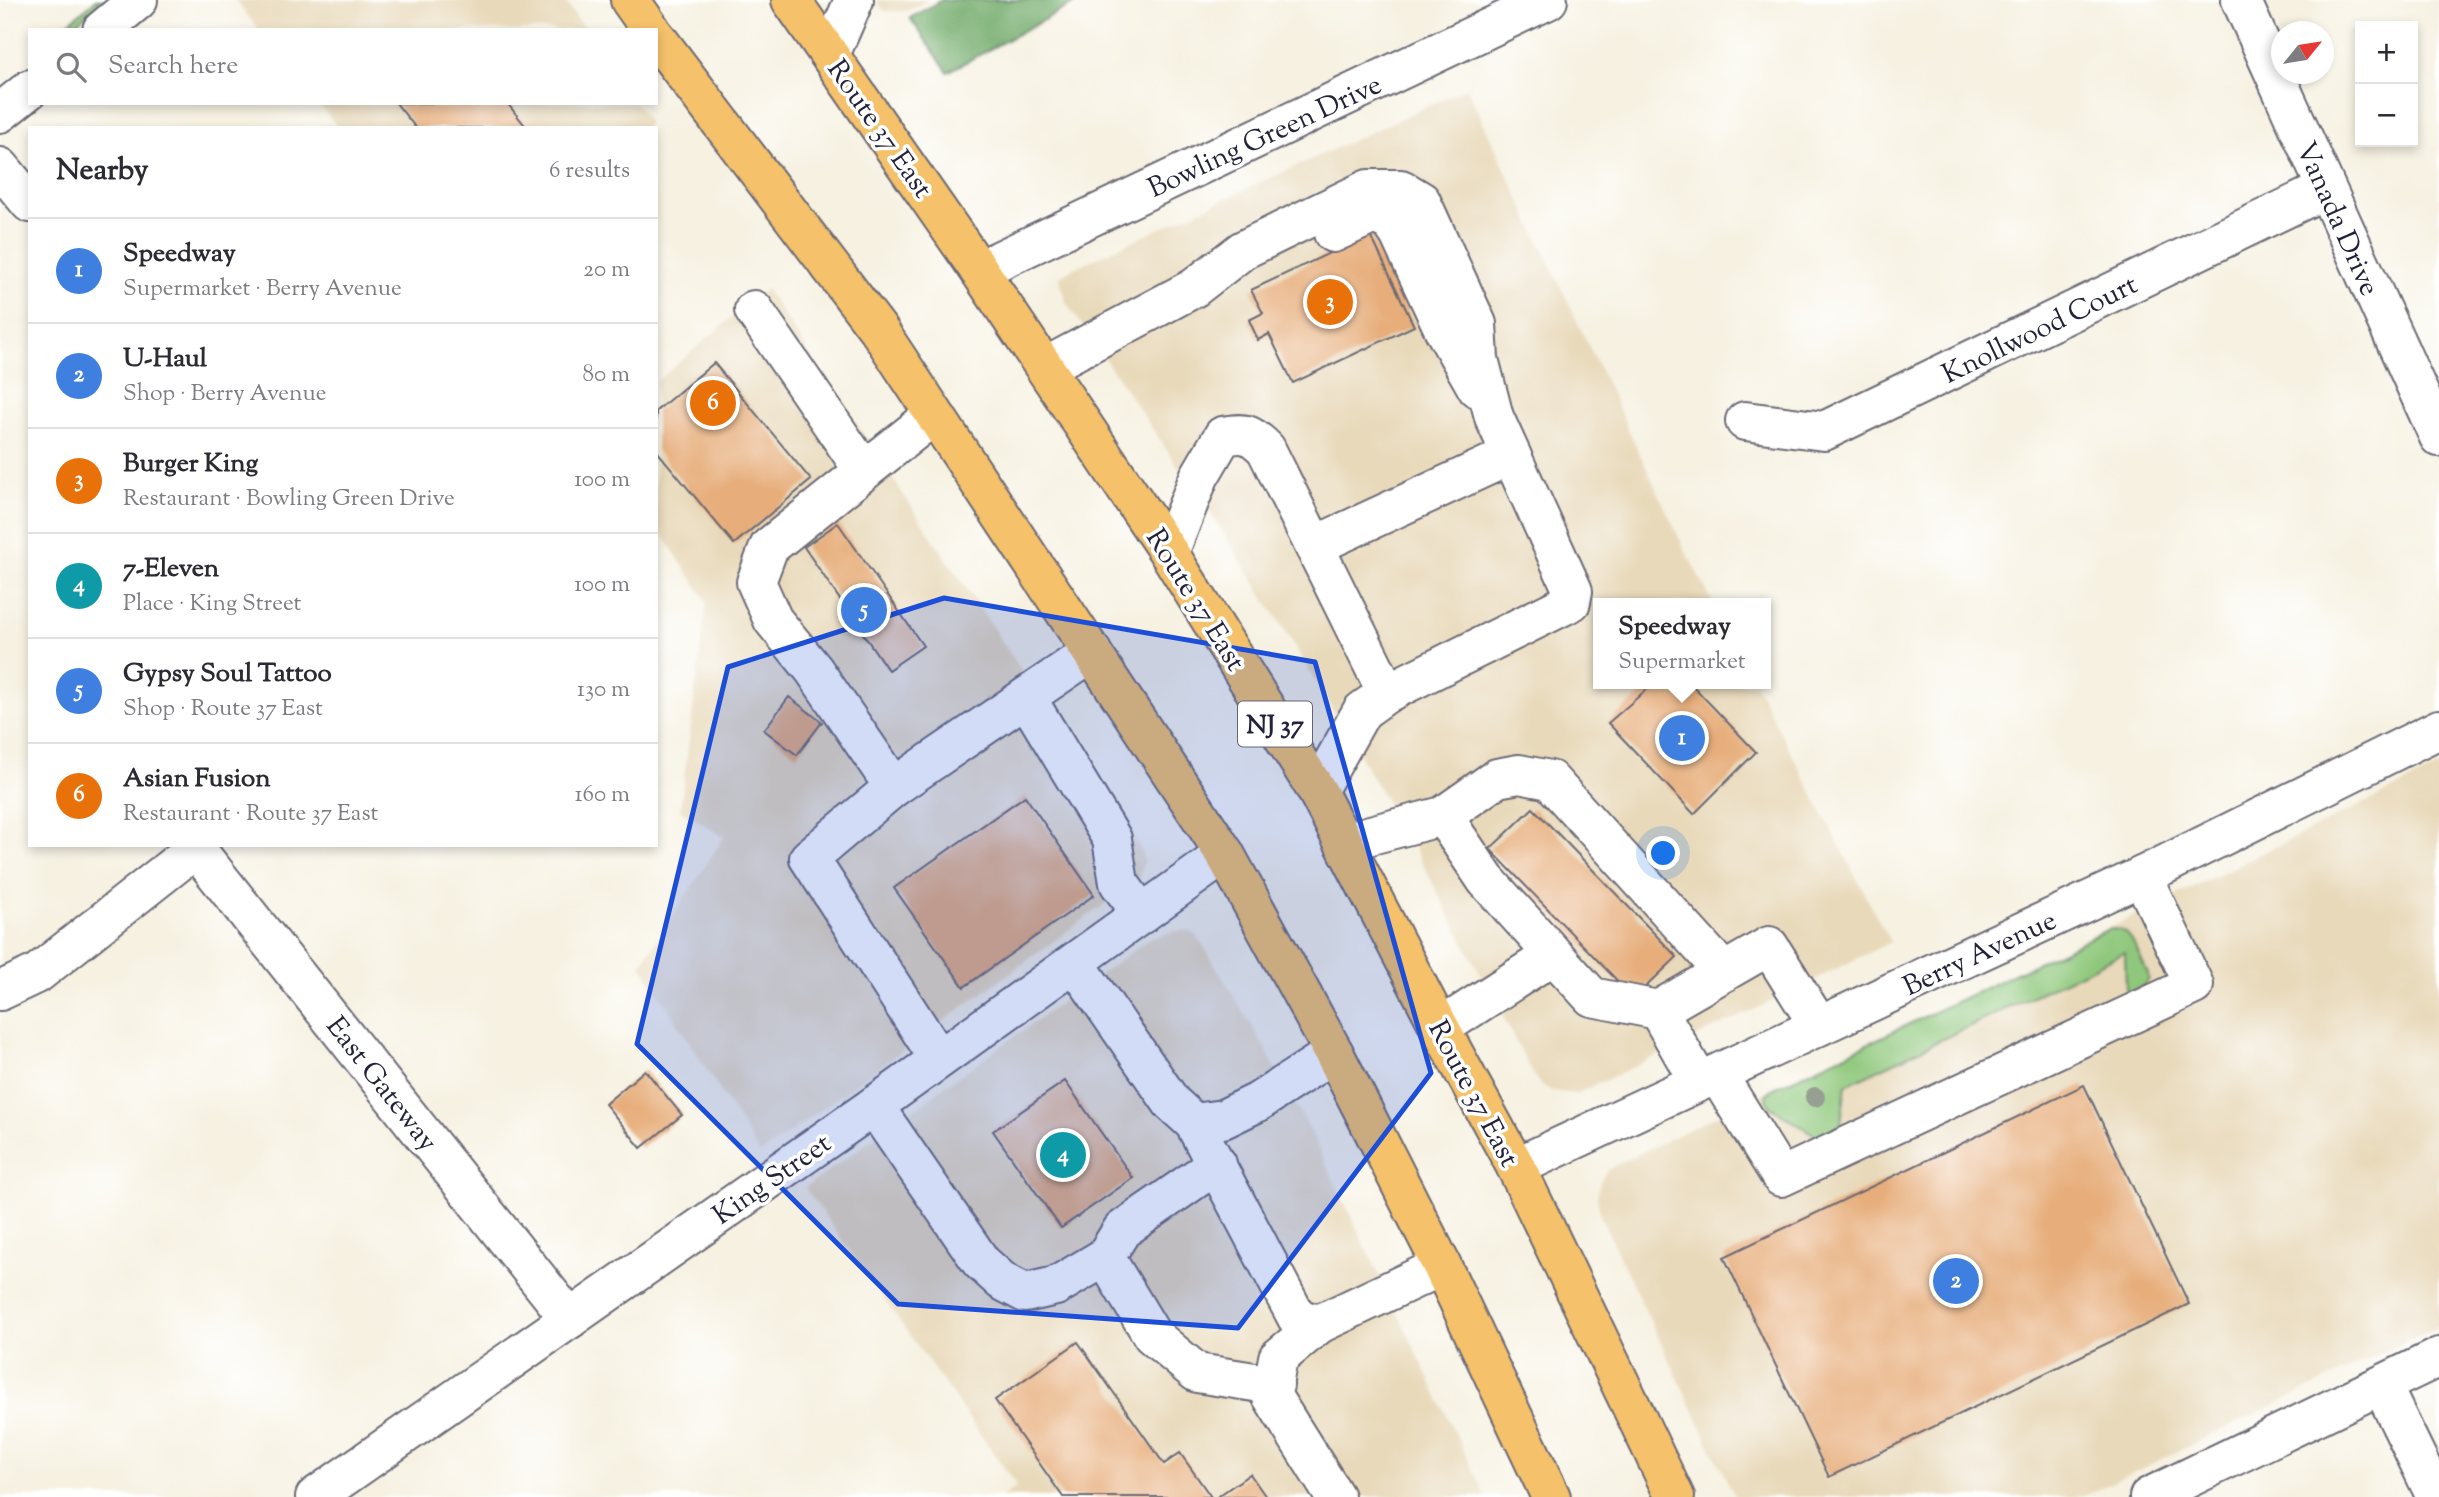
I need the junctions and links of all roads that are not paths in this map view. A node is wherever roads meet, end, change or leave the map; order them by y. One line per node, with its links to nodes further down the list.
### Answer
1 (138, 0): 7 (street)
2 (630, 0): 8 (highway)
3 (791, 0): 10 (highway, Route 37 East / NJ 37)
4 (854, 0): 10 (street)
5 (1548, 0): 16 (street, Bowling Green Drive)
6 (2241, 0): 14 (street, Vanada Drive)
7 (104, 28)
8 (650, 28)
9 (658, 40): 19 (highway)
10 (830, 55): 16 (highway, Route 37 East / NJ 37)
11 (28, 91): 12 (street)
12 (0, 113)
13 (0, 167): 15 (street)
14 (2326, 189): 20 (street, Knollwood Court); 21 (street, Vanada Drive)
15 (28, 201)
16 (979, 270): 18 (highway, Route 37 East / NJ 37)
17 (754, 310): 23 (street)
18 (1045, 367): 22 (street); 25 (highway, Route 37 East / NJ 37)
19 (934, 415): 23 (street); 26 (highway)
20 (1745, 421)
21 (2439, 436)
22 (1511, 455): 24 (street); 27 (street)
23 (864, 471): 30 (street)
24 (1314, 546): 25 (street); 27 (street)
25 (1169, 554): 31 (highway, Route 37 East / NJ 37)
26 (1092, 652): 28 (street); 35 (highway)
27 (1387, 694): 31 (street)
28 (1026, 698): 30 (street); 37 (street)
29 (2439, 729): 36 (street, Berry Avenue)
30 (894, 787): 46 (street)
31 (1317, 791): 33 (highway, Route 37 East / NJ 37)
32 (1443, 816): 33 (street); 38 (street); 40 (street)
33 (1344, 842): 44 (highway, Route 37 East / NJ 37)
34 (198, 847): 41 (street); 54 (street, East Gateway)
35 (1225, 854): 37 (street, King Street); 45 (highway)
36 (2142, 876): 43 (street, Berry Avenue); 47 (street)
37 (1142, 914): 39 (street, King Street)
38 (1553, 955): 42 (street); 44 (street)
39 (1075, 963): 46 (street, King Street); 49 (street)
40 (1724, 972): 42 (street); 43 (street)
41 (0, 991)
42 (1658, 1010): 47 (street)
43 (1819, 1026): 47 (street, Berry Avenue)
44 (1440, 1028): 51 (highway, Route 37 East / NJ 37)
45 (1334, 1053): 49 (street); 53 (highway)
46 (939, 1059): 48 (street, King Street)
47 (1708, 1078): 51 (street, Berry Avenue)
48 (874, 1106): 52 (street); 54 (street, King Street)
49 (1194, 1123): 50 (street)
50 (1217, 1164): 52 (street); 55 (street)
51 (1516, 1167): 62 (highway, Route 37 East / NJ 37)
52 (1105, 1257): 57 (street)
53 (1442, 1265): 55 (street); 61 (highway)
54 (569, 1319): 59 (street, King Street)
55 (1320, 1324): 57 (street)
56 (2439, 1357): 58 (street)
57 (1273, 1385): 60 (street)
58 (2382, 1386): 63 (street); 64 (street)
59 (315, 1497)
60 (1335, 1497)
61 (1551, 1497)
62 (1675, 1497)
63 (2149, 1497)
64 (2436, 1497)

